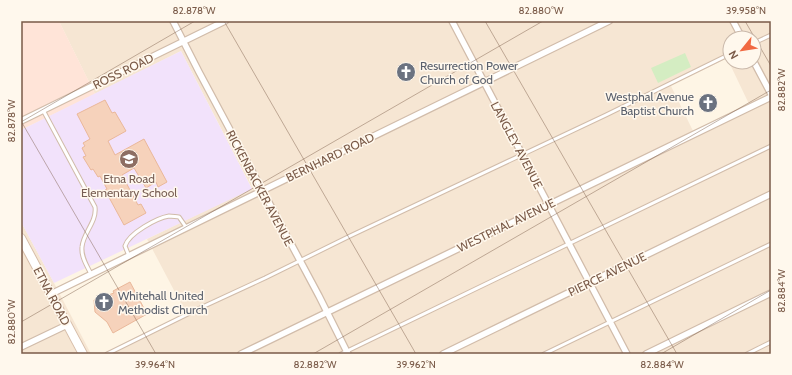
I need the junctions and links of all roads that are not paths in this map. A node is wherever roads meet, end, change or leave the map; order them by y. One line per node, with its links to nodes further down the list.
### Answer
1 (173, 21): 7 (street, RICKENBACKER AVENUE)
2 (225, 21): 7 (street, ROSS ROAD)
3 (452, 21): 10 (street, LANGLEY AVENUE)
4 (609, 21): 10 (street, BERNHARD ROAD)
5 (733, 21): 6 (street)
6 (738, 30)
7 (183, 41): 12 (street, ROSS ROAD); 16 (street, RICKENBACKER AVENUE)
8 (722, 58): 15 (lane)
9 (758, 70): 11 (street)
10 (484, 82): 15 (street, LANGLEY AVENUE); 16 (street, BERNHARD ROAD)
11 (771, 95): 18 (street, WESTPHAL AVENUE)
12 (43, 110): 13 (street, ROSS ROAD); 25 (lane)
13 (21, 121)
14 (771, 146): 21 (lane)
15 (522, 154): 18 (street, LANGLEY AVENUE); 24 (lane)
16 (262, 190): 19 (street, BERNHARD ROAD); 24 (street, RICKENBACKER AVENUE)
17 (771, 194): 26 (street, PIERCE AVENUE)
18 (548, 204): 21 (street, LANGLEY AVENUE); 29 (street, WESTPHAL AVENUE)
19 (187, 228): 23 (street, BERNHARD ROAD); 23 (lane)
20 (22, 242): 28 (street, ETNA ROAD)
21 (569, 243): 26 (street, LANGLEY AVENUE); 34 (lane)
22 (771, 244): 30 (lane)
23 (129, 256): 25 (street, BERNHARD ROAD)
24 (300, 261): 29 (street, RICKENBACKER AVENUE); 36 (lane)
25 (91, 274): 28 (street, BERNHARD ROAD)
26 (590, 282): 30 (street, LANGLEY AVENUE); 38 (street, PIERCE AVENUE)
27 (771, 293): 41 (street)
28 (51, 294): 31 (street, ETNA ROAD)
29 (326, 313): 34 (street, RICKENBACKER AVENUE); 37 (street, WESTPHAL AVENUE)
30 (610, 322): 39 (lane); 40 (street, LANGLEY AVENUE)
31 (67, 324): 33 (street); 35 (street, ETNA ROAD)
32 (771, 342): 42 (lane)
33 (21, 347)
34 (345, 353)
35 (83, 354)
36 (107, 354)
37 (241, 354)
38 (443, 354)
39 (544, 354)
40 (627, 354)
41 (646, 354)
42 (747, 354)

